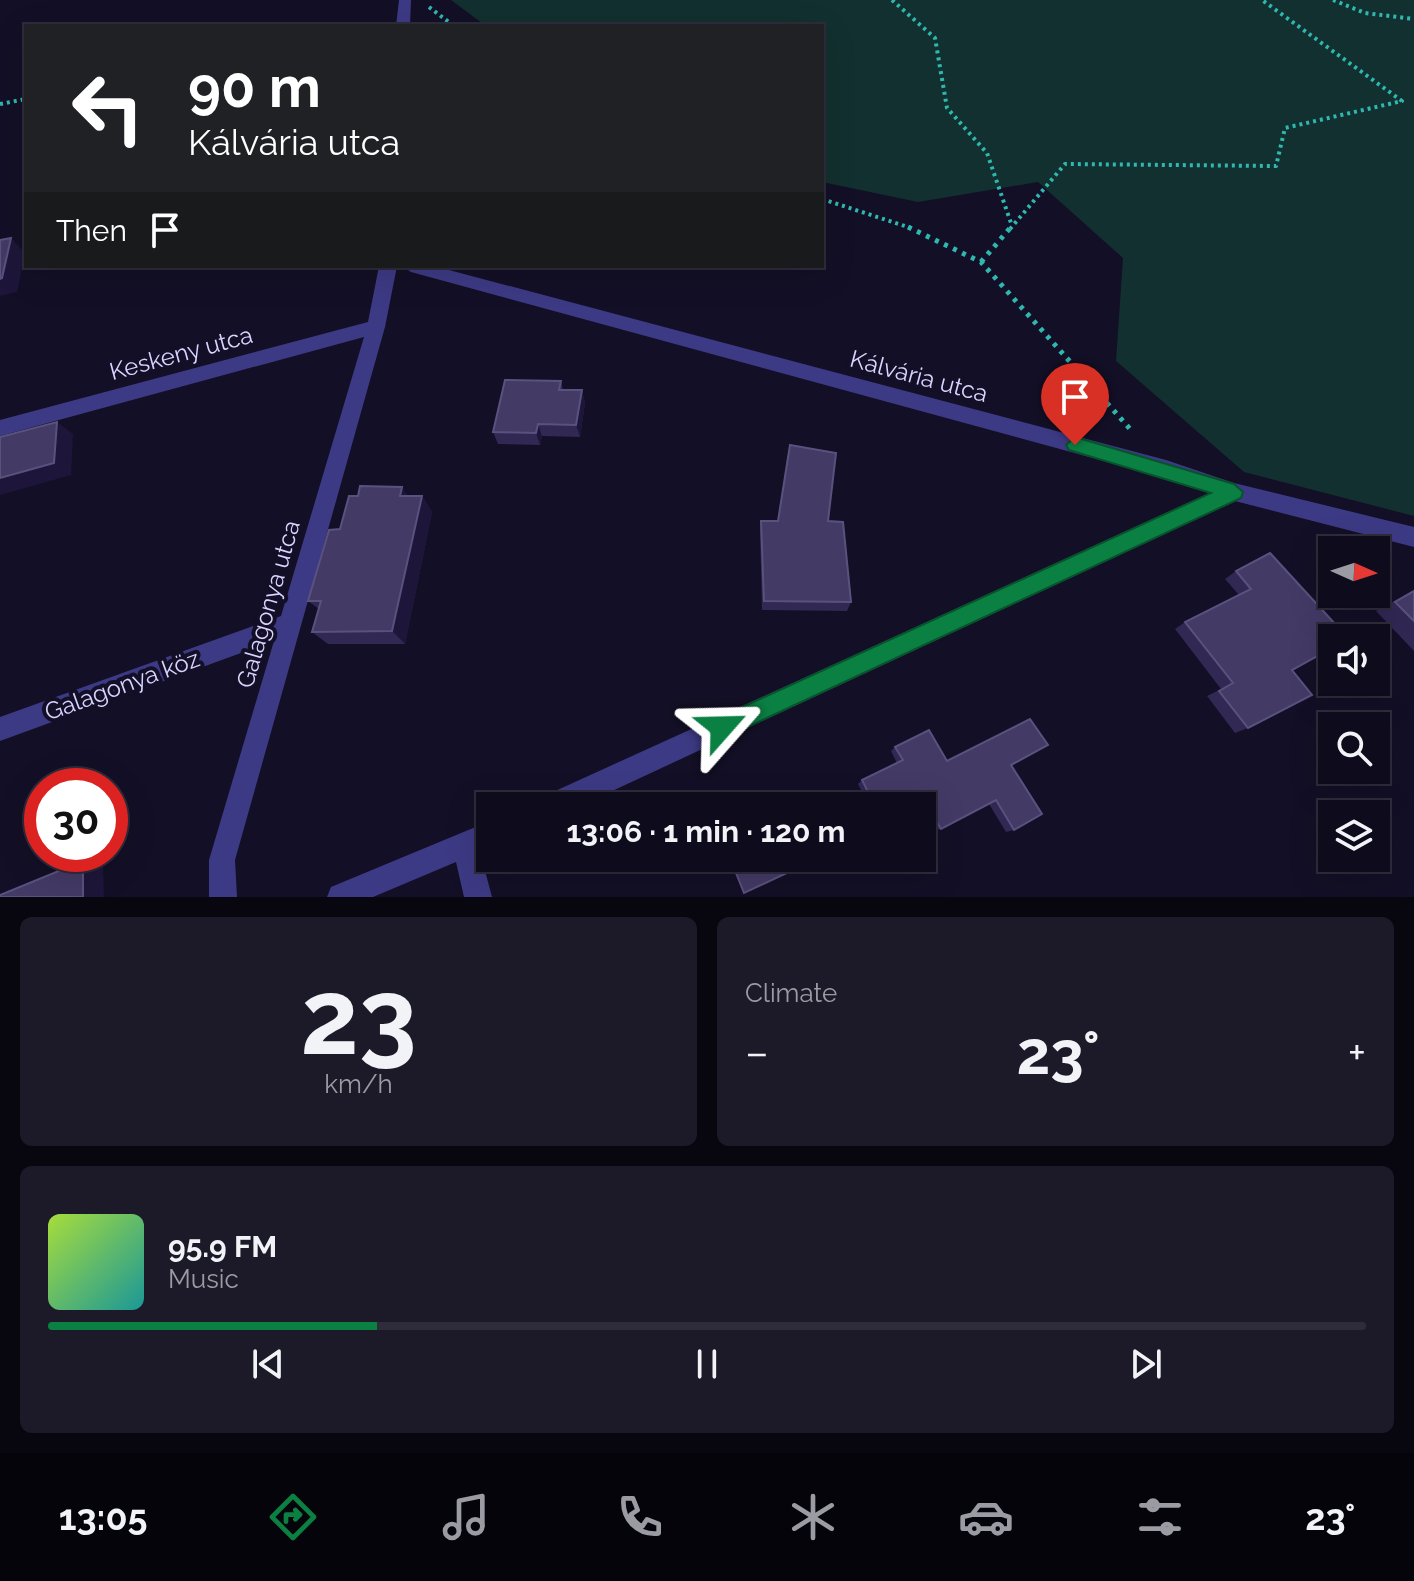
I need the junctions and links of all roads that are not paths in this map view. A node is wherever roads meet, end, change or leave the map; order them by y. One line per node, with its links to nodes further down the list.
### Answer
1 (405, 0): 2 (street)
2 (403, 24)
3 (388, 268): 5 (street, Galagonya utca)
4 (418, 268): 7 (street, Kálvária utca)
5 (376, 327): 6 (street, Keskeny utca); 9 (street, Galagonya utca)
6 (0, 428)
7 (1234, 492): 8 (street, Kálvária utca); 11 (street)
8 (1414, 537)
9 (290, 624): 10 (street, Galagonya köz); 14 (street, Galagonya utca)
10 (0, 729)
11 (581, 792)
12 (476, 841): 15 (street)
13 (478, 872): 16 (street)
14 (223, 897)
15 (341, 897)
16 (478, 897)

